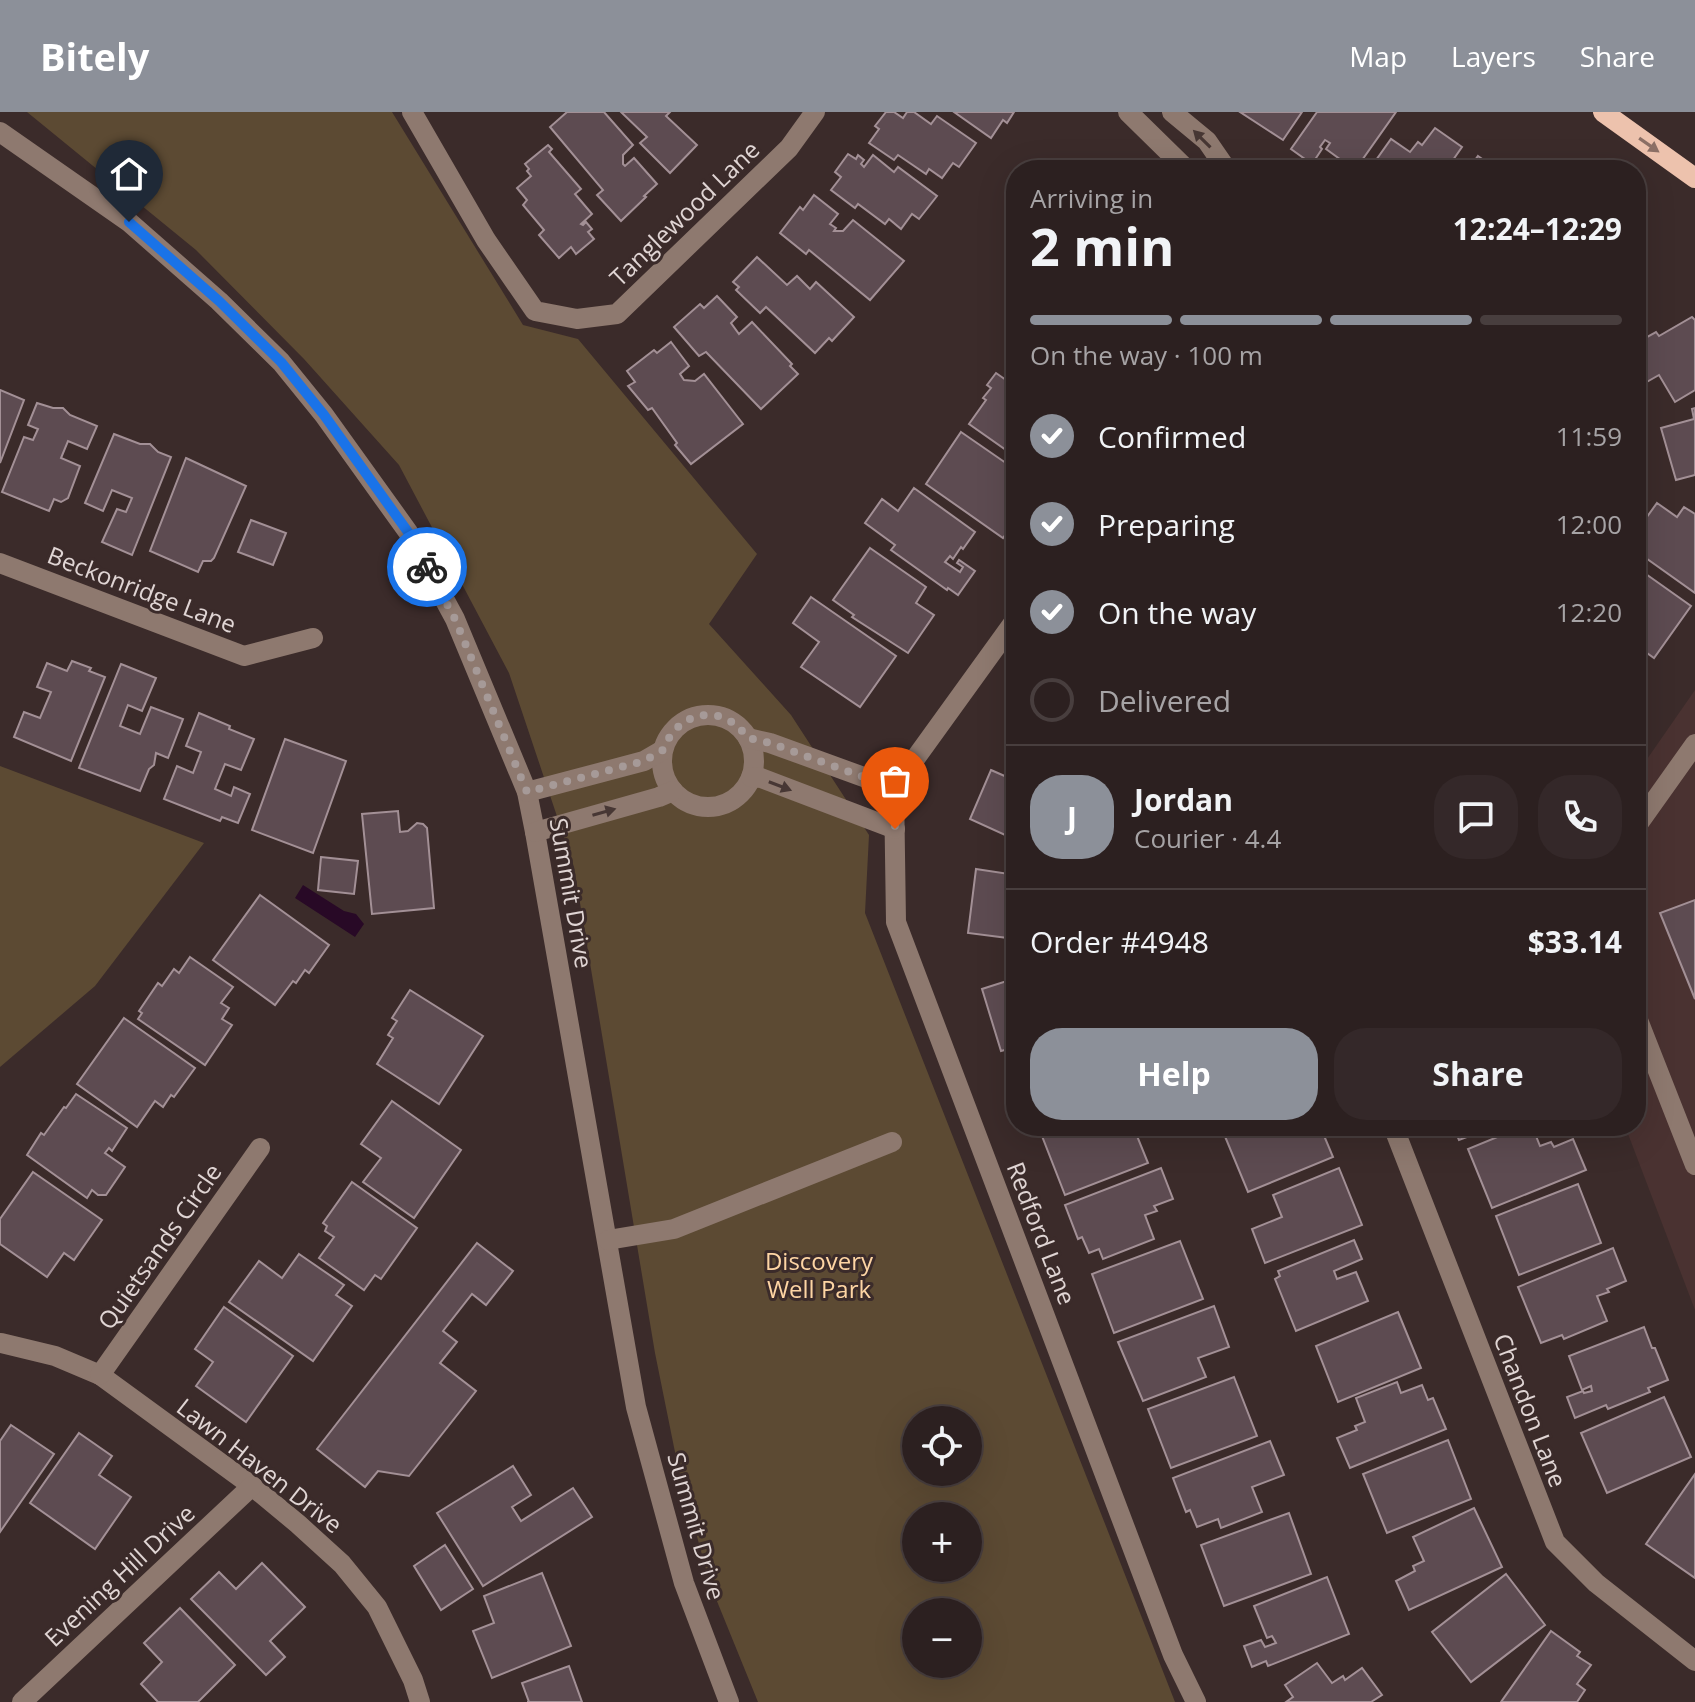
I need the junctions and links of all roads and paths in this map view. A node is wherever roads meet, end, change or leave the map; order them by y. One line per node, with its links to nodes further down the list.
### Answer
1 (412, 112): 2 (street, Tanglewood Lane)
2 (815, 112)
3 (1128, 112): 7 (street)
4 (1172, 112): 8 (street, one-way to 4)
5 (1603, 112): 9 (main road, one-way to 9)
6 (0, 132): 19 (street, Summit Drive)
7 (1177, 160)
8 (1220, 160)
9 (1695, 178)
10 (0, 563): 12 (street, Beckonridge Lane)
11 (1006, 633): 17 (street)
12 (313, 638)
13 (748, 738): 15 (street); 16 (street); 17 (street)
14 (1695, 744): 20 (street)
15 (663, 750): 18 (street); 19 (street)
16 (751, 777): 18 (street); 21 (street, one-way to 21)
17 (894, 788): 21 (street, Redford Lane)
18 (673, 791): 22 (street, one-way to 18)
19 (527, 792): 22 (street, Summit Drive)
20 (1646, 813)
21 (895, 829): 36 (street, Redford Lane)
22 (535, 832): 28 (street, Summit Drive)
23 (1646, 1040): 27 (street)
24 (1397, 1136): 32 (street, Chandon Lane)
25 (892, 1142): 28 (street)
26 (260, 1148): 30 (street, Quietsands Circle)
27 (1695, 1165)
28 (608, 1240): 35 (street, Summit Drive)
29 (1, 1343): 30 (street, Lawn Haven Drive)
30 (100, 1375): 31 (street, Lawn Haven Drive)
31 (252, 1486): 33 (street, Evening Hill Drive); 34 (street, Lawn Haven Drive)
32 (1695, 1661)
33 (22, 1702)
34 (420, 1702)
35 (729, 1702)
36 (1196, 1702)

